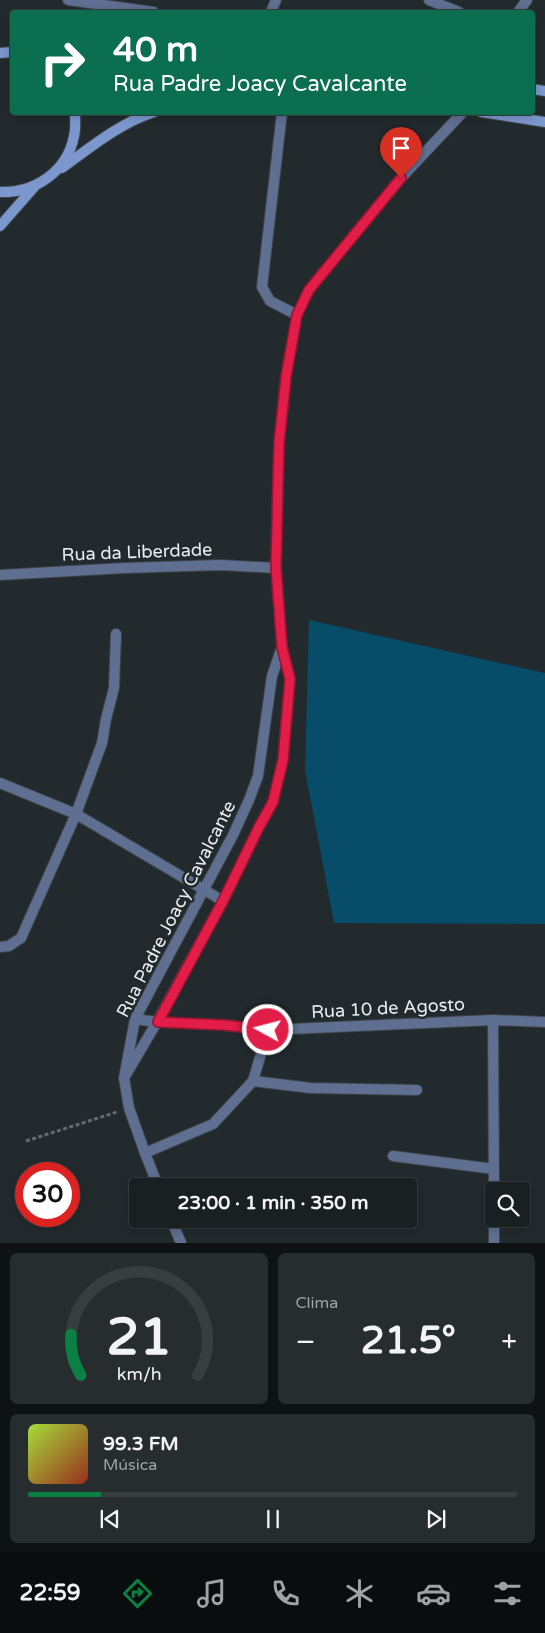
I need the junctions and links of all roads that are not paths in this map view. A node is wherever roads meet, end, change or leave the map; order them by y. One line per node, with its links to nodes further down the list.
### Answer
1 (68, 0): 4 (street)
2 (429, 0): 5 (street)
3 (528, 0): 6 (street)
4 (140, 10)
5 (454, 10)
6 (520, 10)
7 (75, 115): 13 (main road)
8 (144, 115): 13 (main road)
9 (282, 115): 17 (street)
10 (460, 115): 17 (street, Rua Padre Joacy Cavalcante)
11 (500, 115): 12 (main road)
12 (545, 122)
13 (53, 174): 14 (main road)
14 (35, 186): 15 (main road); 16 (main road)
15 (0, 192)
16 (0, 226)
17 (297, 315): 18 (street, Rua Padre Joacy Cavalcante)
18 (276, 568): 19 (street, Rua da Liberdade); 21 (street, Rua Padre Joacy Cavalcante)
19 (0, 575)
20 (116, 634): 23 (street)
21 (282, 647): 24 (street, Rua Padre Joacy Cavalcante); 25 (street, Rua Padre Joacy Cavalcante)
22 (3, 786): 23 (street)
23 (76, 814): 24 (street); 26 (street)
24 (203, 890): 25 (street); 27 (street, Rua Padre Joacy Cavalcante)
25 (223, 901): 29 (street, Rua Padre Joacy Cavalcante)
26 (0, 947)
27 (135, 1019): 29 (street, Rua 10 de Agosto); 32 (street, Rua Padre Joacy Cavalcante)
28 (493, 1020): 30 (street, Rua 10 de Agosto); 31 (street, Rua 10 de Agosto); 37 (street)
29 (158, 1022): 31 (street, Rua 10 de Agosto); 32 (street, Rua Padre Joacy Cavalcante)
30 (545, 1022)
31 (268, 1030): 33 (street)
32 (124, 1078): 35 (street)
33 (253, 1081): 34 (street); 35 (street)
34 (418, 1090)
35 (145, 1153): 38 (street)
36 (393, 1156): 37 (street)
37 (494, 1169): 39 (street)
38 (155, 1178)
39 (494, 1182)
40 (494, 1227): 43 (street)
41 (175, 1228): 42 (street)
42 (181, 1243)
43 (494, 1243)

